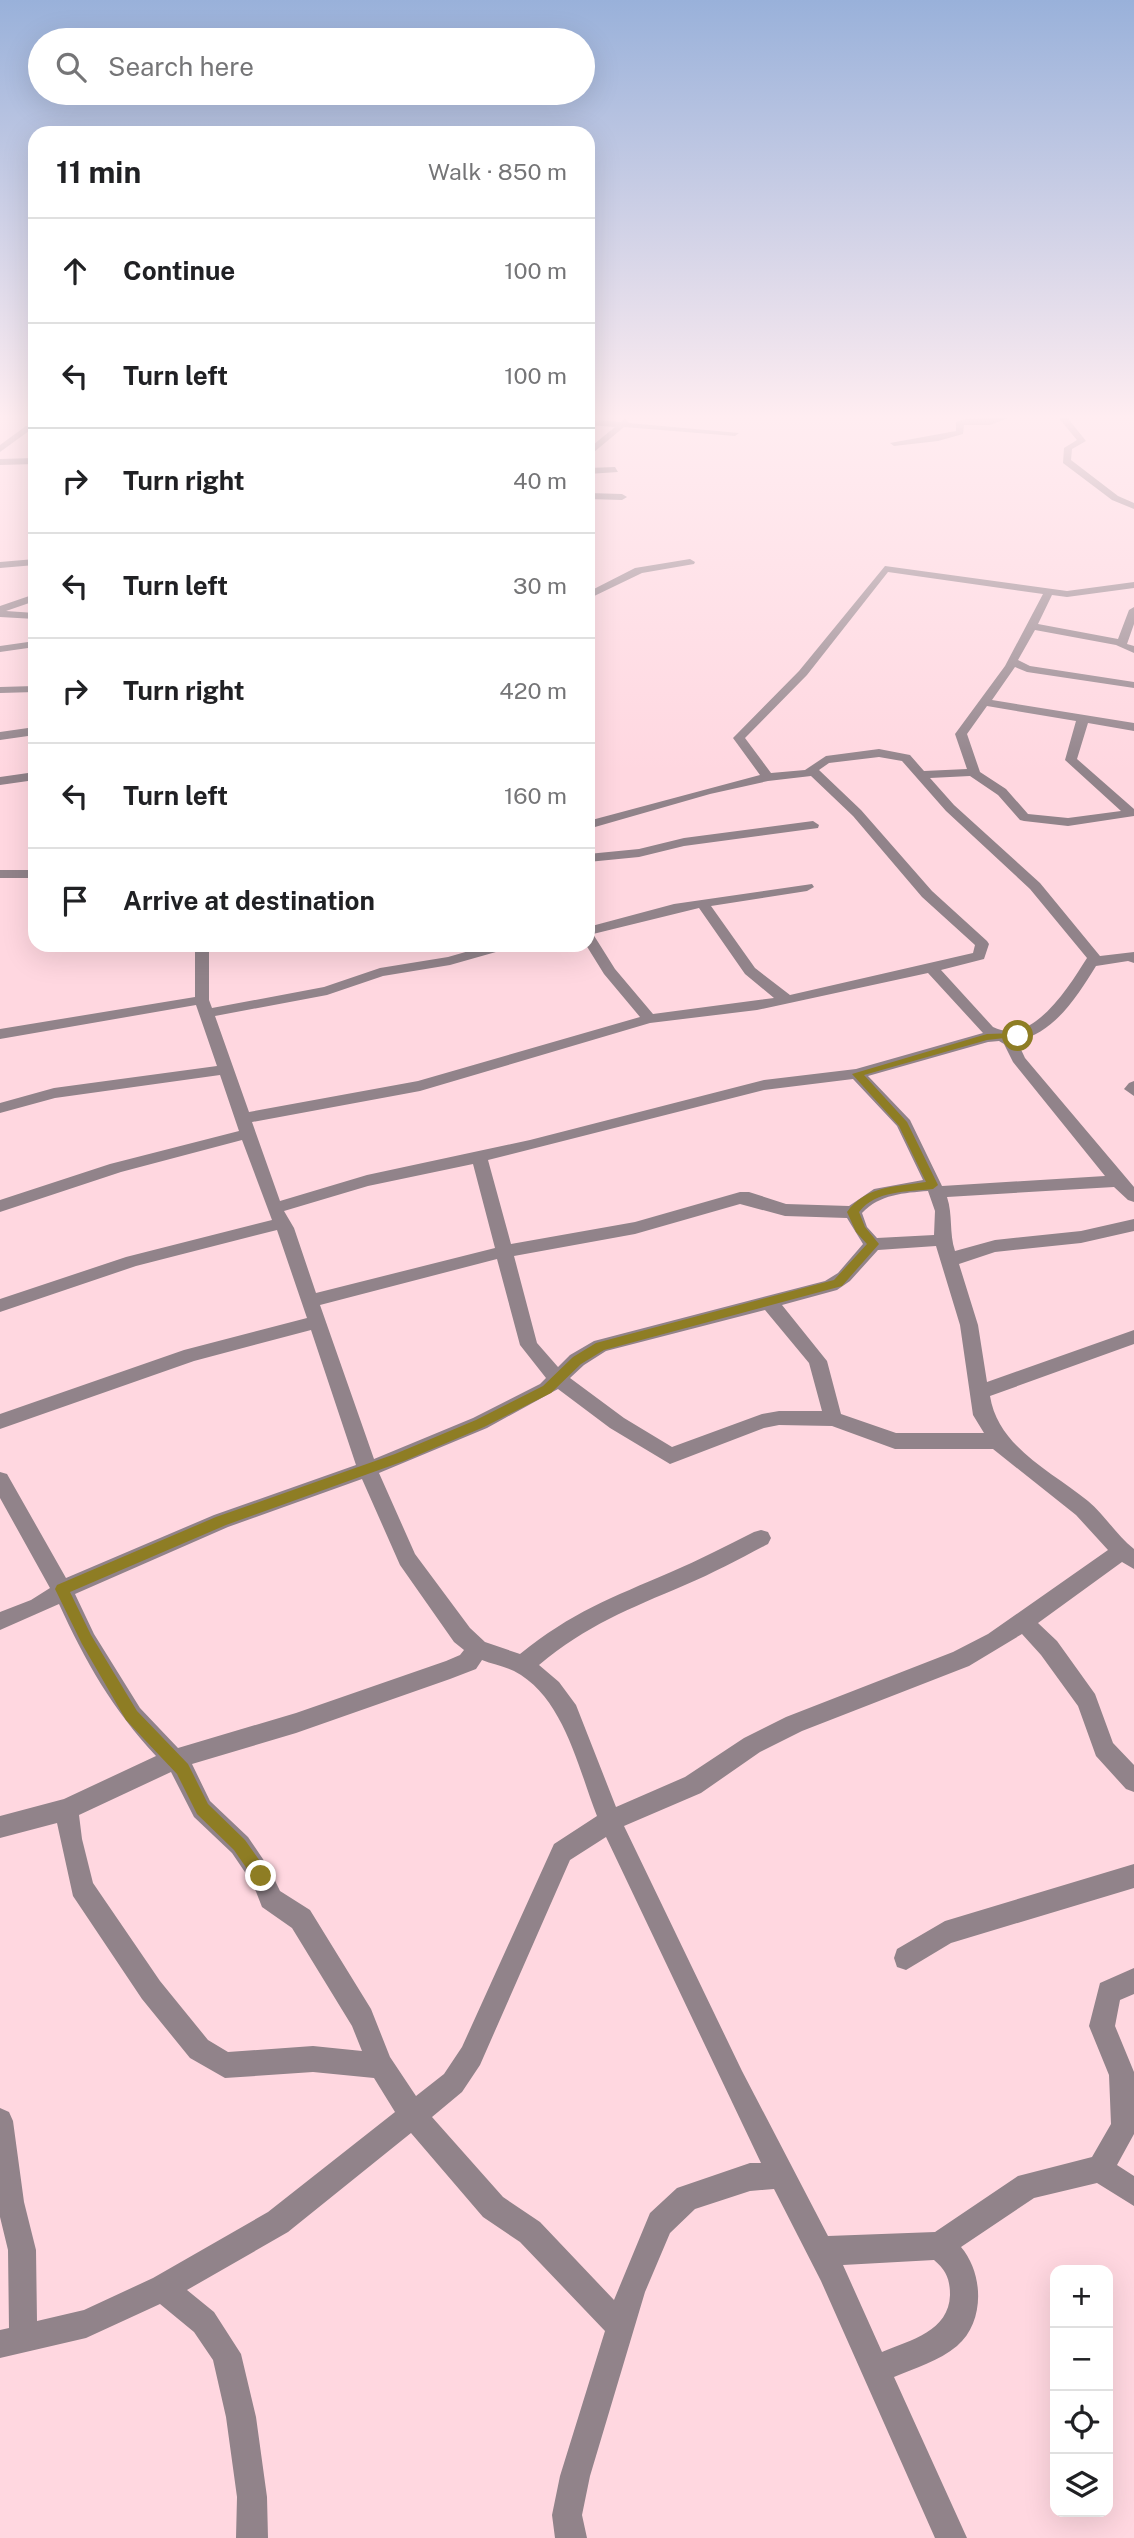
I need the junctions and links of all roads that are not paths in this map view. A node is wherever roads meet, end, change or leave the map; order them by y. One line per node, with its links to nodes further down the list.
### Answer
1 (690, 562): 5 (street)
2 (28, 563): 3 (street)
3 (0, 565)
4 (1134, 585): 6 (street)
5 (595, 592)
6 (1049, 592): 11 (street); 29 (street)
7 (28, 600): 9 (street)
8 (1134, 610): 12 (street)
9 (0, 612): 10 (street)
10 (28, 614)
11 (1033, 626): 12 (street); 16 (street)
12 (1122, 643): 15 (street)
13 (28, 645): 14 (street)
14 (0, 649)
15 (1134, 650)
16 (1013, 662): 17 (street); 20 (street)
17 (1134, 685)
18 (28, 689): 19 (street)
19 (0, 690)
20 (985, 702): 21 (street); 26 (street)
21 (1083, 718): 22 (street); 26 (street)
22 (1134, 727)
23 (28, 732): 24 (street)
24 (0, 736)
25 (812, 770): 27 (street); 29 (street); 44 (street)
26 (974, 772): 27 (street)
27 (921, 775): 43 (street)
28 (28, 777): 30 (street)
29 (768, 777): 31 (street)
30 (0, 781)
31 (595, 822)
32 (813, 825): 33 (street)
33 (595, 858)
34 (0, 874): 35 (street)
35 (28, 874)
36 (807, 887): 37 (street)
37 (704, 904): 38 (street); 45 (street)
38 (595, 931)
39 (595, 946): 47 (street)
40 (202, 952): 46 (street)
41 (481, 952): 46 (street)
42 (1133, 956): 43 (street)
43 (1092, 962): 49 (street)
44 (932, 969): 45 (street); 49 (street)
45 (789, 1000): 47 (street)
46 (205, 1007): 48 (street); 50 (street)
47 (649, 1019): 53 (street)
48 (0, 1034)
49 (999, 1036): 51 (street); 55 (street)
50 (225, 1070): 52 (street); 53 (street)
51 (857, 1074): 54 (street); 56 (street)
52 (0, 1108)
53 (248, 1126): 58 (street); 60 (street)
54 (479, 1157): 60 (street); 64 (street)
55 (1118, 1181): 56 (street); 57 (street)
56 (935, 1188): 59 (street); 62 (street)
57 (1134, 1196)
58 (0, 1206)
59 (853, 1212): 63 (street); 64 (street)
60 (278, 1215): 67 (street); 68 (street)
61 (1134, 1225): 65 (street)
62 (943, 1240): 63 (street); 65 (street)
63 (873, 1244): 66 (street)
64 (506, 1251): 68 (street); 70 (street)
65 (950, 1261): 71 (street)
66 (770, 1303): 70 (street); 72 (street)
67 (0, 1306)
68 (313, 1312): 73 (street); 75 (street)
69 (1134, 1337): 71 (street)
70 (558, 1379): 72 (street); 75 (street)
71 (981, 1392): 74 (street)
72 (833, 1419): 74 (street)
73 (0, 1422)
74 (998, 1441): 79 (street)
75 (367, 1468): 80 (street); 83 (street)
76 (0, 1480): 77 (street)
77 (6, 1503): 80 (street)
78 (761, 1538): 84 (street)
79 (1128, 1556): 82 (street)
80 (62, 1589): 81 (street); 85 (street)
81 (0, 1621)
82 (1024, 1622): 86 (street); 88 (street)
83 (478, 1649): 84 (street); 85 (street)
84 (523, 1665): 88 (street)
85 (172, 1760): 87 (street); 93 (street)
86 (1134, 1781)
87 (67, 1809): 89 (street); 93 (street)
88 (610, 1821): 94 (street); 97 (street)
89 (0, 1826)
90 (1134, 1876): 91 (street)
91 (906, 1958)
92 (1134, 1981): 96 (street)
93 (380, 2066): 94 (street)
94 (412, 2114): 101 (street); 102 (street)
95 (0, 2121): 103 (street)
96 (1100, 2169): 98 (street); 99 (street)
97 (782, 2175): 100 (street); 102 (street)
98 (1134, 2192)
99 (939, 2246): 100 (street); 104 (street)
100 (821, 2250): 104 (street)
101 (163, 2288): 103 (street); 105 (street)
102 (622, 2329): 106 (street)
103 (12, 2340)
104 (876, 2369): 107 (street)
105 (252, 2538)
106 (571, 2538)
107 (951, 2538)

